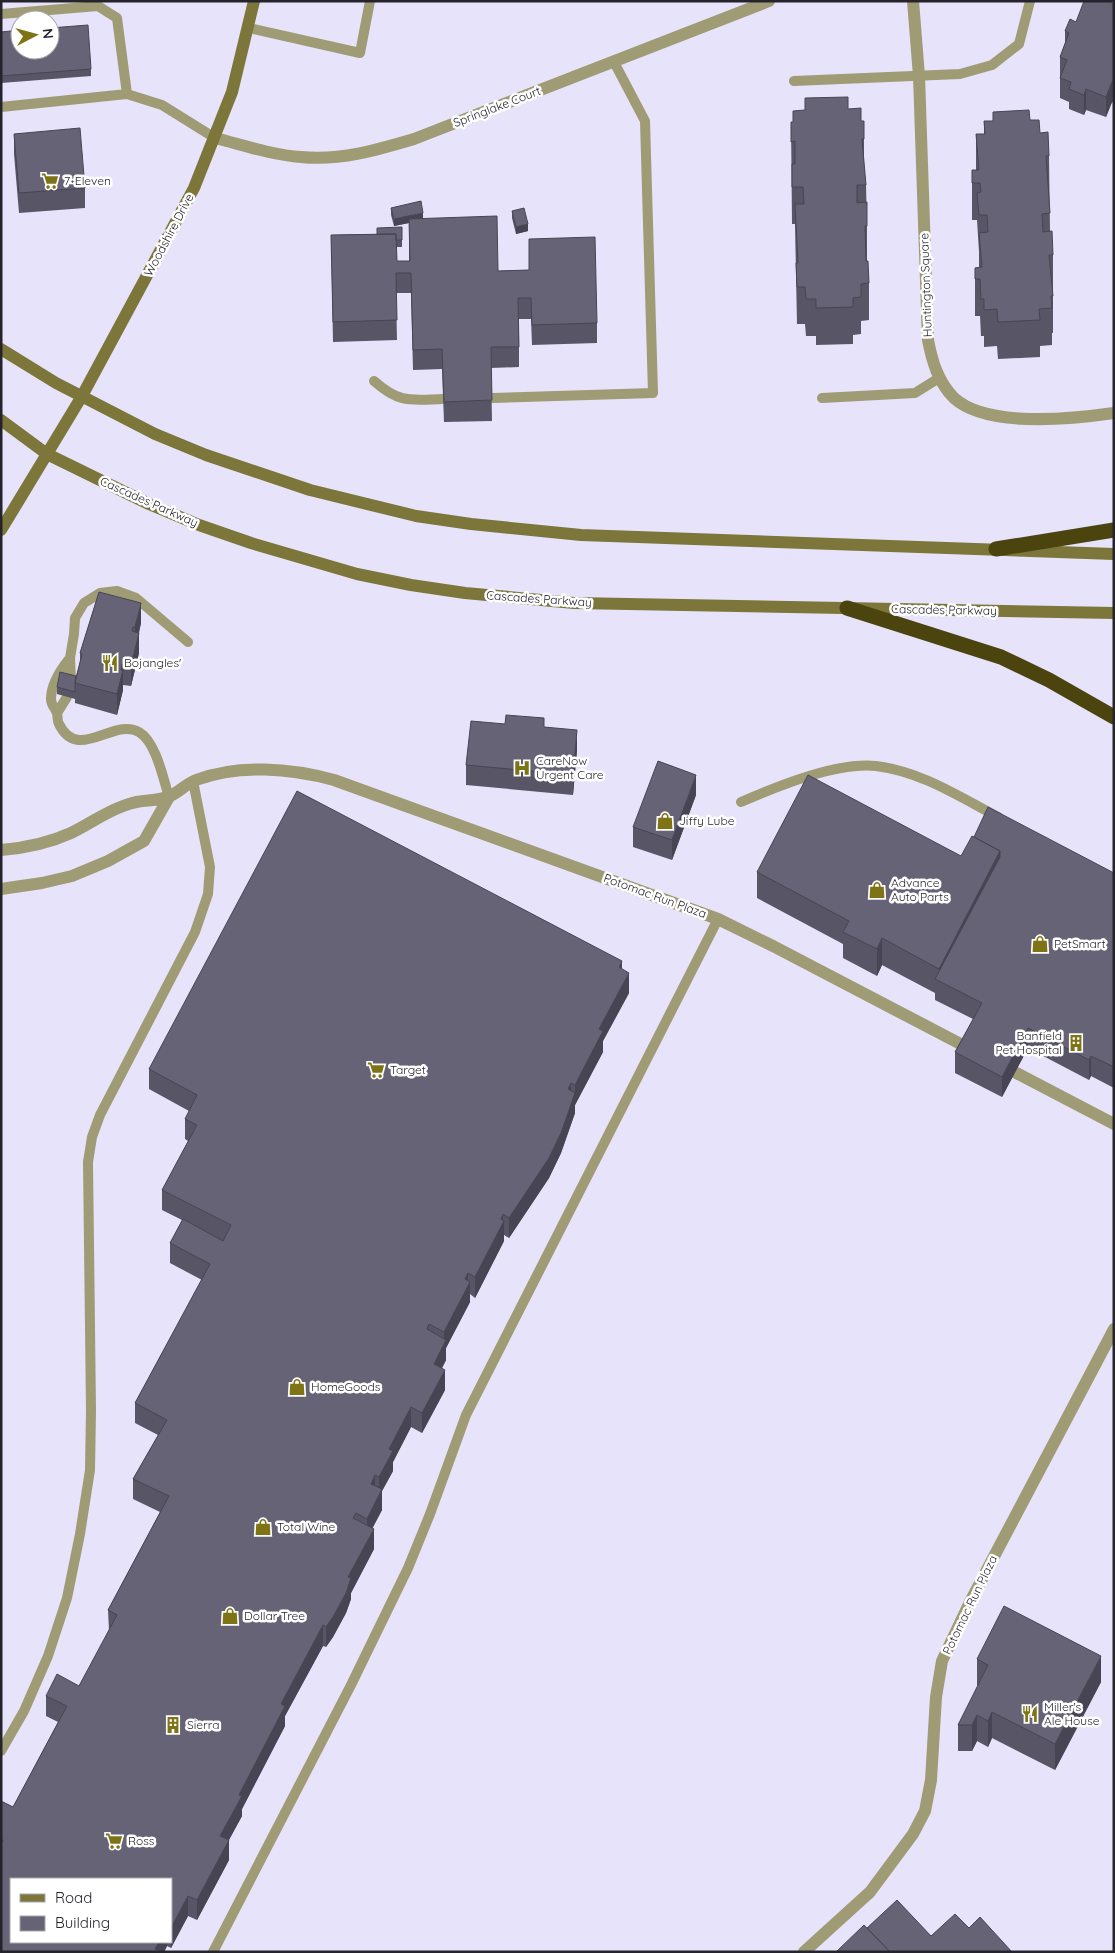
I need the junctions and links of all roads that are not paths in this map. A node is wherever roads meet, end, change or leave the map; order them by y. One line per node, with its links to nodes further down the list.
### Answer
1 (254, 1): 7 (main road, Woodshire Drive)
2 (370, 1): 7 (lane)
3 (769, 1): 8 (street, Springlake Court)
4 (913, 1): 9 (street, Huntington Square)
5 (1030, 1): 9 (lane)
6 (1, 14): 11 (lane)
7 (249, 28): 13 (main road, Woodshire Drive)
8 (614, 62): 13 (street, Springlake Court); 18 (lane)
9 (919, 76): 10 (lane); 15 (street, Huntington Square)
10 (794, 81)
11 (128, 94): 12 (lane); 13 (lane)
12 (1, 107)
13 (215, 138): 17 (main road, Woodshire Drive)
14 (1, 349): 17 (main road)
15 (939, 378): 19 (lane); 21 (street, Huntington Square)
16 (374, 381): 20 (lane)
17 (82, 396): 23 (main road, Woodshire Drive); 26 (main road)
18 (492, 398)
19 (822, 398)
20 (443, 399)
21 (1114, 413)
22 (1, 420): 23 (main road, Cascades Parkway)
23 (47, 454): 24 (main road, Woodshire Drive); 28 (main road, Cascades Parkway)
24 (1, 530)
25 (1114, 530): 26 (highway)
26 (996, 549): 27 (main road)
27 (1114, 554)
28 (847, 608): 29 (main road, Cascades Parkway); 35 (highway)
29 (1114, 613)
30 (188, 642): 31 (lane)
31 (70, 658): 32 (lane); 34 (lane)
32 (71, 682)
33 (67, 697): 34 (lane)
34 (57, 713): 37 (lane)
35 (1114, 717)
36 (193, 781): 37 (street, Potomac Run Plaza); 42 (street, Potomac Run Plaza); 45 (lane)
37 (169, 797): 40 (street, Potomac Run Plaza); 41 (street, Potomac Run Plaza)
38 (741, 802): 39 (lane)
39 (1010, 823)
40 (1, 850)
41 (1, 889)
42 (718, 919): 43 (street, Potomac Run Plaza); 46 (lane)
43 (1114, 1124)
44 (1114, 1328): 47 (street, Potomac Run Plaza)
45 (1, 1751)
46 (213, 1952)
47 (804, 1952)

